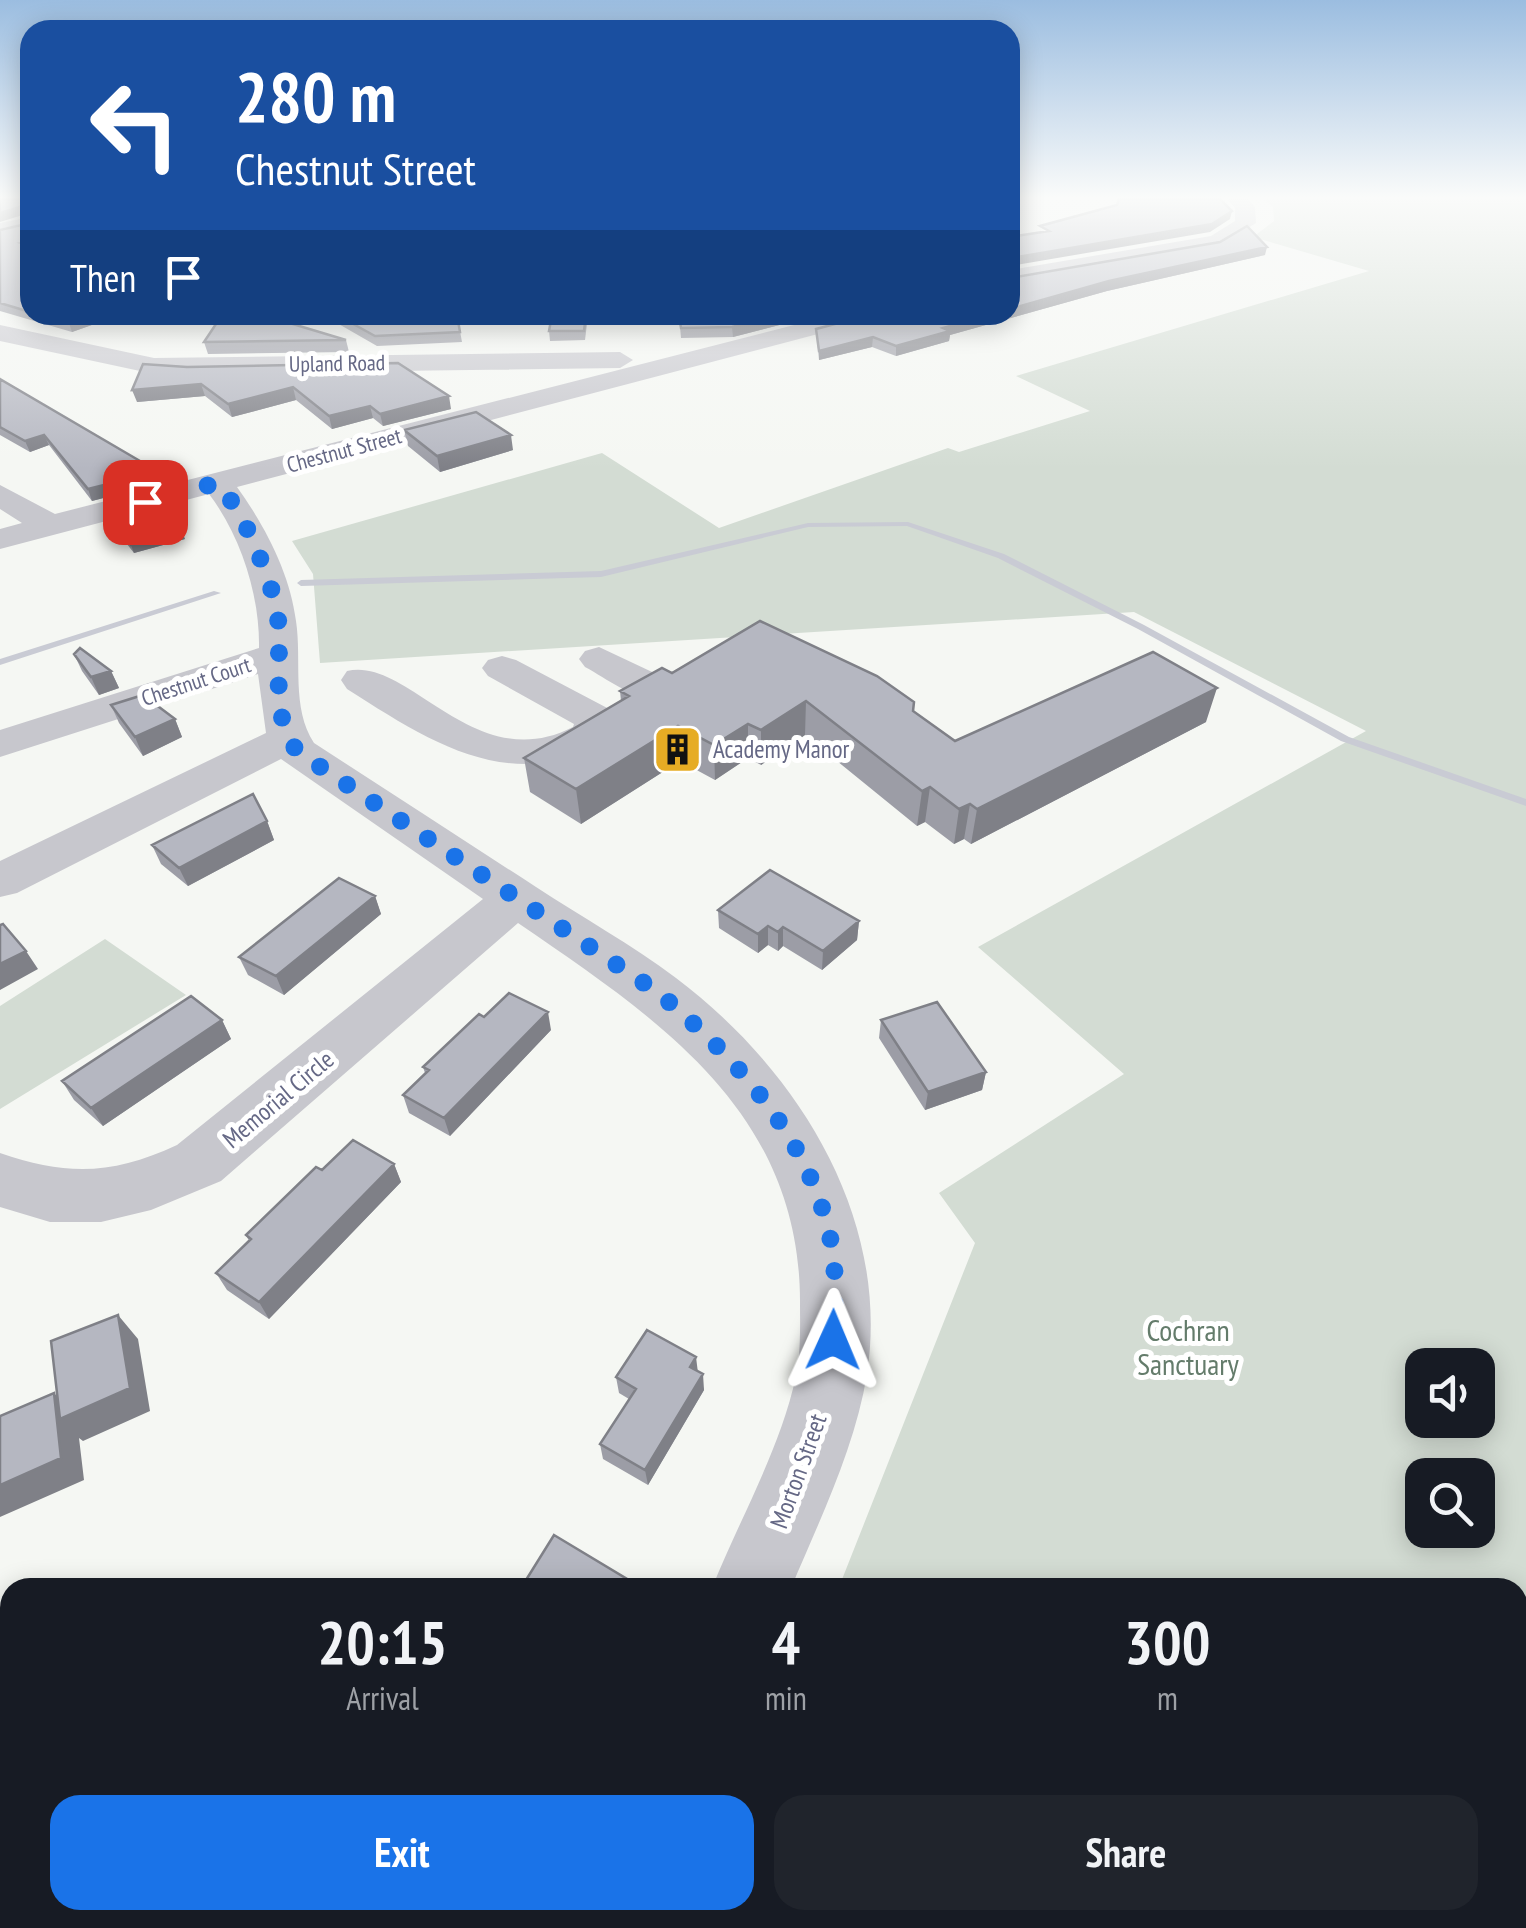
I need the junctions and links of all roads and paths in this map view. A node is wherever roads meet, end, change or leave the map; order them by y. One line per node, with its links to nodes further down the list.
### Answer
1 (824, 325): 3 (street, Chestnut Street)
2 (0, 333): 3 (street, Upland Road)
3 (678, 363): 4 (street, Chestnut Street)
4 (217, 483): 6 (street, Chestnut Street); 8 (street)
5 (0, 494): 6 (street)
6 (52, 526): 7 (street, Chestnut Street)
7 (0, 539)
8 (278, 655): 13 (street); 14 (street, Chestnut Court)
9 (599, 659): 12 (street)
10 (502, 668): 12 (street)
11 (360, 680): 12 (street)
12 (596, 719)
13 (288, 740): 15 (street); 16 (street, Morton Street)
14 (0, 744)
15 (0, 881)
16 (516, 899): 17 (street, Memorial Circle); 18 (street, Morton Street)
17 (0, 1179)
18 (754, 1578)

